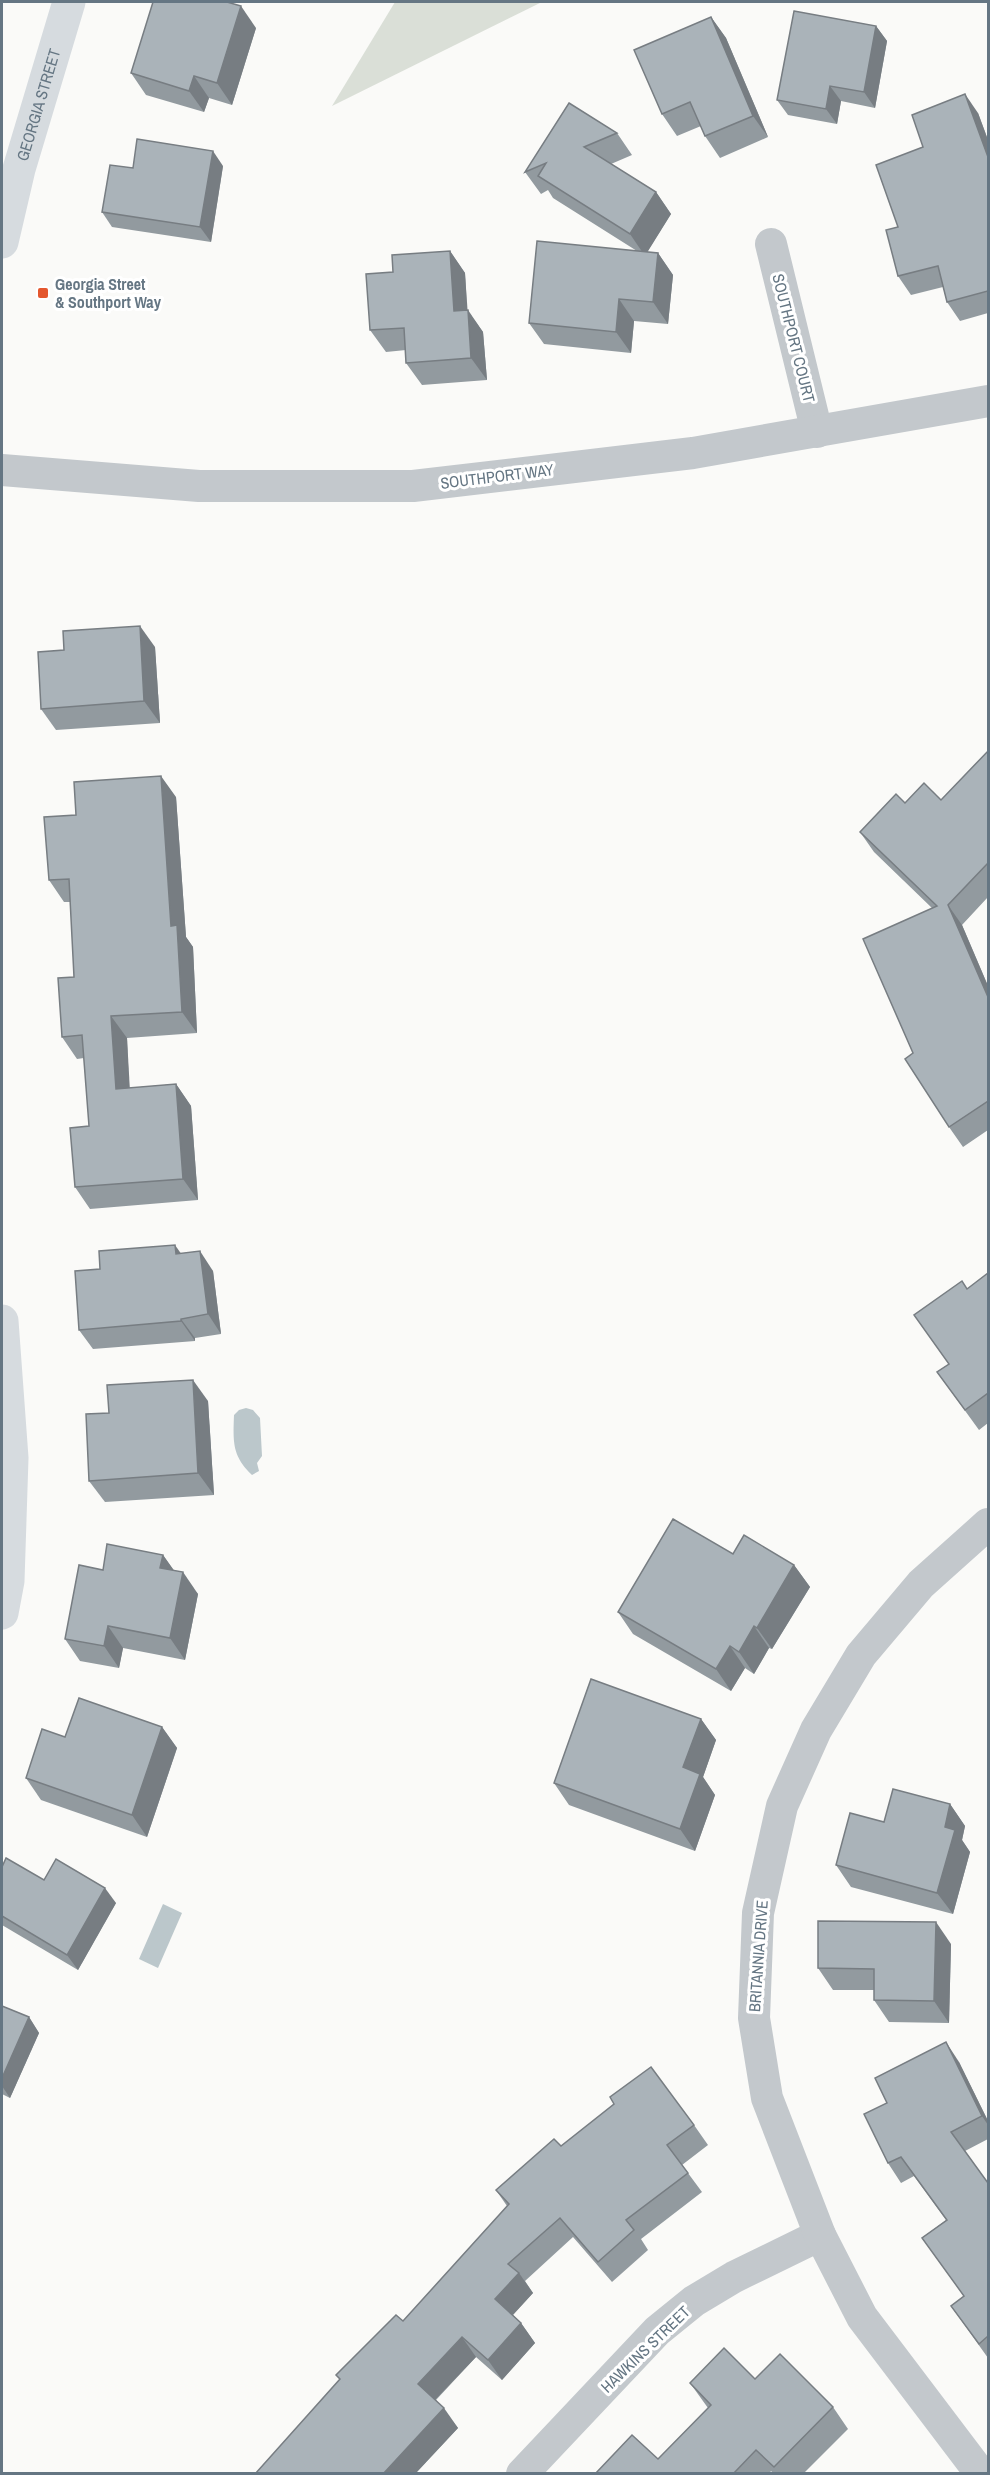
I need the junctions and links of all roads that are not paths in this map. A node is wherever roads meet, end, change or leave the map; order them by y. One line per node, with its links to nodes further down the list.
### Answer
1 (69, 2): 2 (street, GEORGIA STREET)
2 (2, 242)
3 (771, 244): 5 (street, SOUTHPORT COURT)
4 (988, 401): 5 (street, SOUTHPORT WAY)
5 (818, 432): 6 (street, SOUTHPORT WAY)
6 (2, 470)
7 (2, 1321): 9 (street)
8 (988, 1524): 10 (street, BRITANNIA DRIVE)
9 (2, 1613)
10 (820, 2235): 11 (street, HAWKINS STREET); 12 (street, BRITANNIA DRIVE)
11 (522, 2474)
12 (981, 2474)

